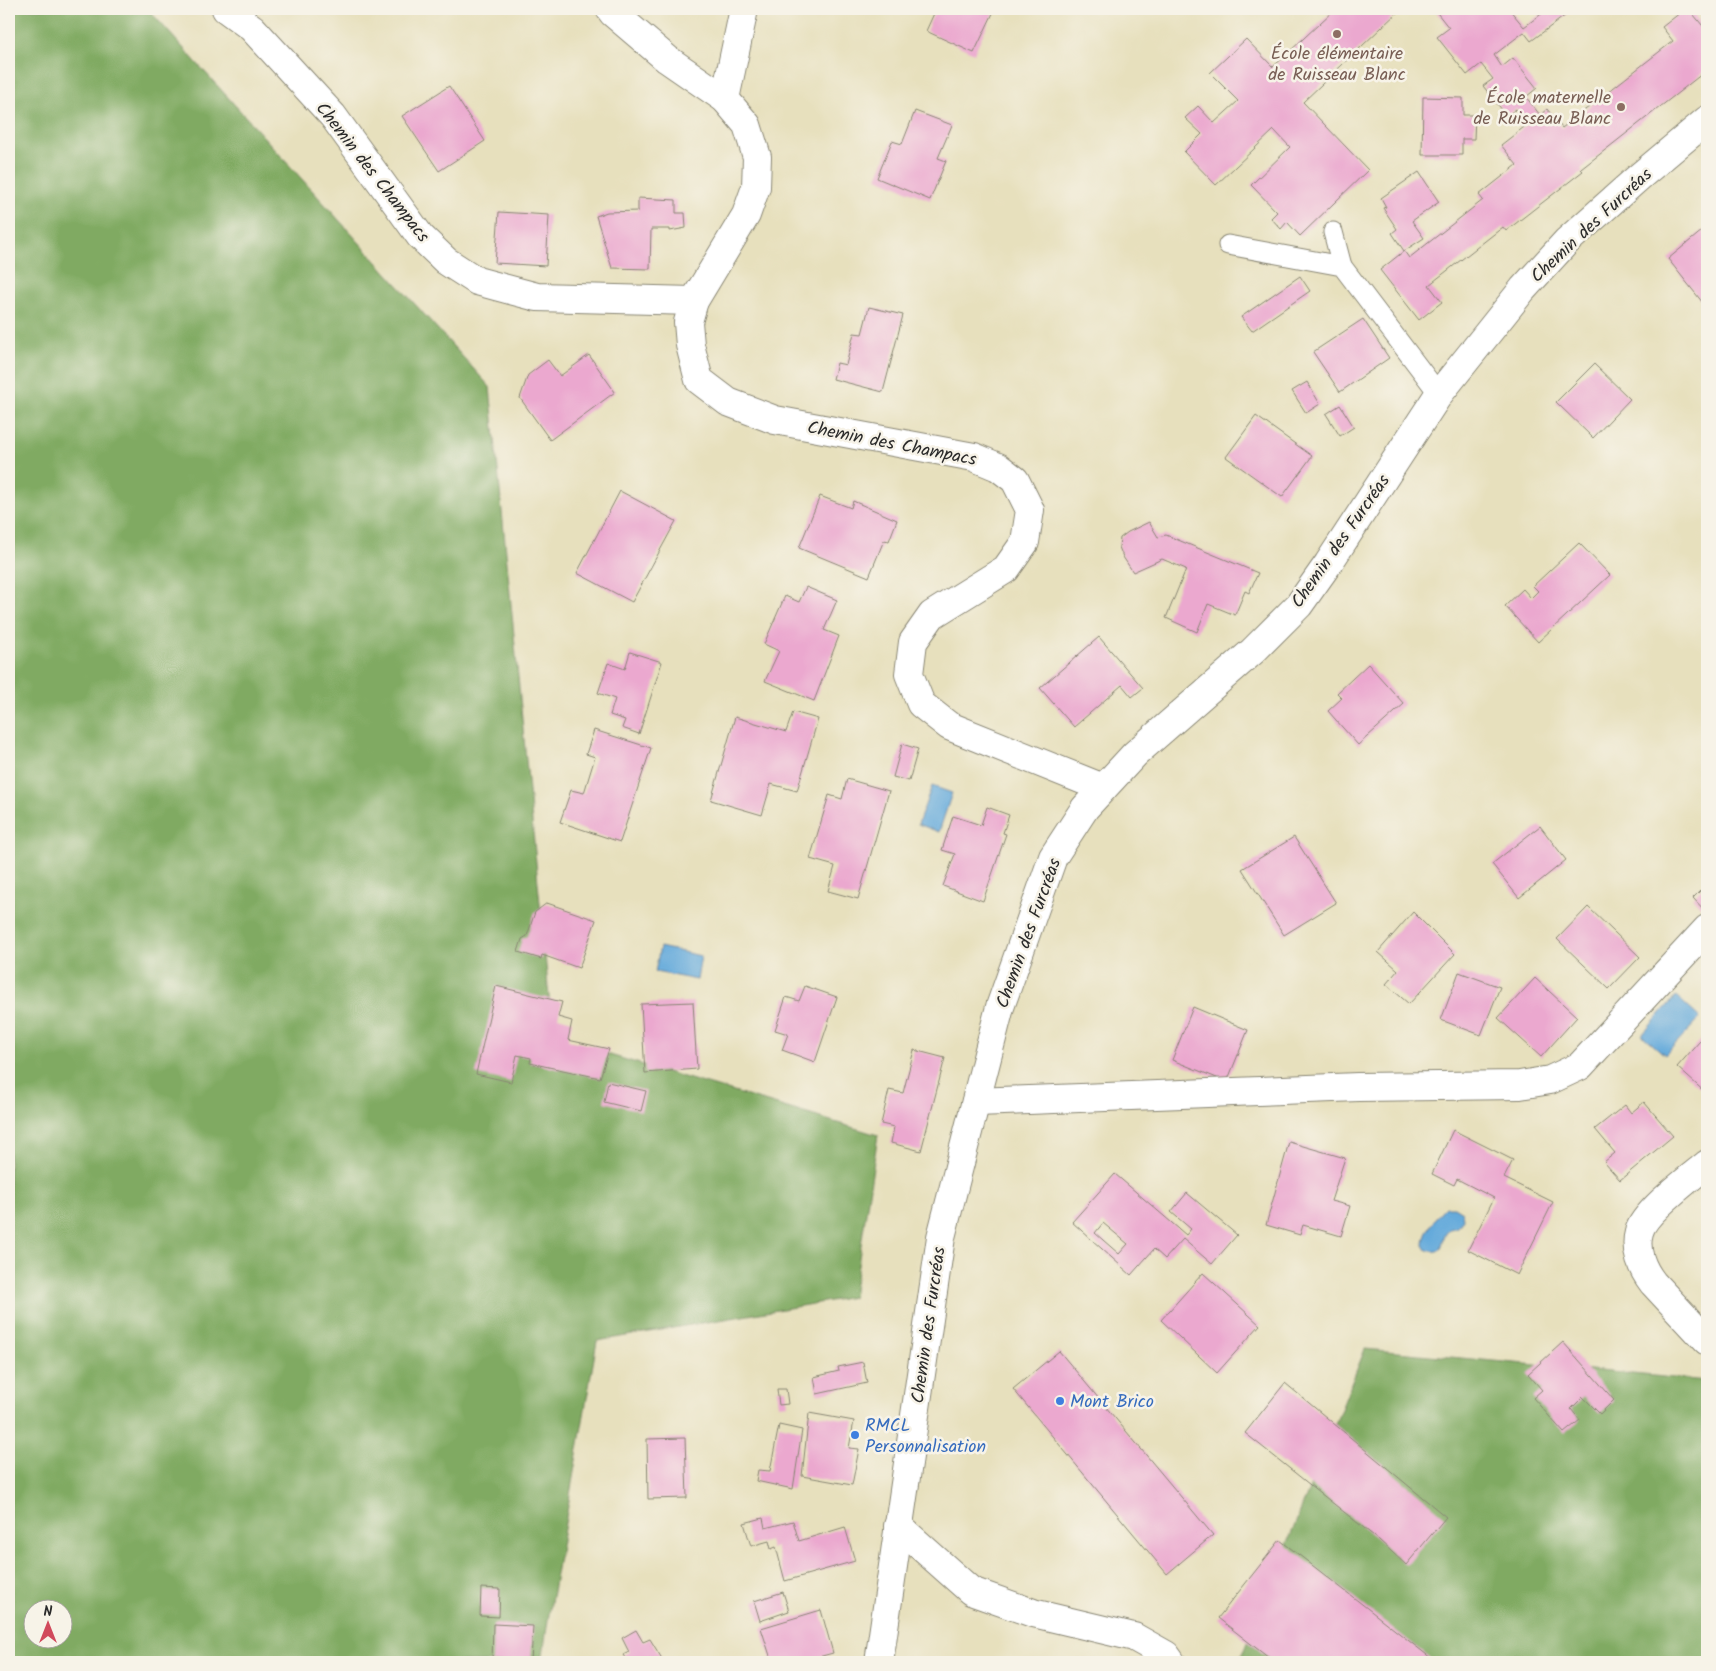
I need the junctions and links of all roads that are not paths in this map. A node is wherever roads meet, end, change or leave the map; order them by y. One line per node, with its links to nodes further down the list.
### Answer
1 (226, 9): 9 (street, Chemin des Champacs)
2 (610, 9): 4 (street, Chemin des Champacs)
3 (744, 9): 4 (street)
4 (725, 99): 9 (street, Chemin des Champacs)
5 (1707, 120): 10 (street, Chemin des Furcréas)
6 (1333, 232): 8 (lane)
7 (1228, 245): 8 (lane)
8 (1342, 266): 10 (lane)
9 (694, 301): 11 (street, Chemin des Champacs)
10 (1439, 394): 11 (street, Chemin des Furcréas)
11 (1103, 788): 13 (street, Chemin des Furcréas)
12 (1707, 929): 13 (street)
13 (976, 1102): 16 (street, Chemin des Furcréas)
14 (1707, 1164): 15 (street)
15 (1707, 1342)
16 (898, 1526): 17 (street, Chemin des Furcréas); 18 (street)
17 (879, 1662)
18 (1171, 1662)

